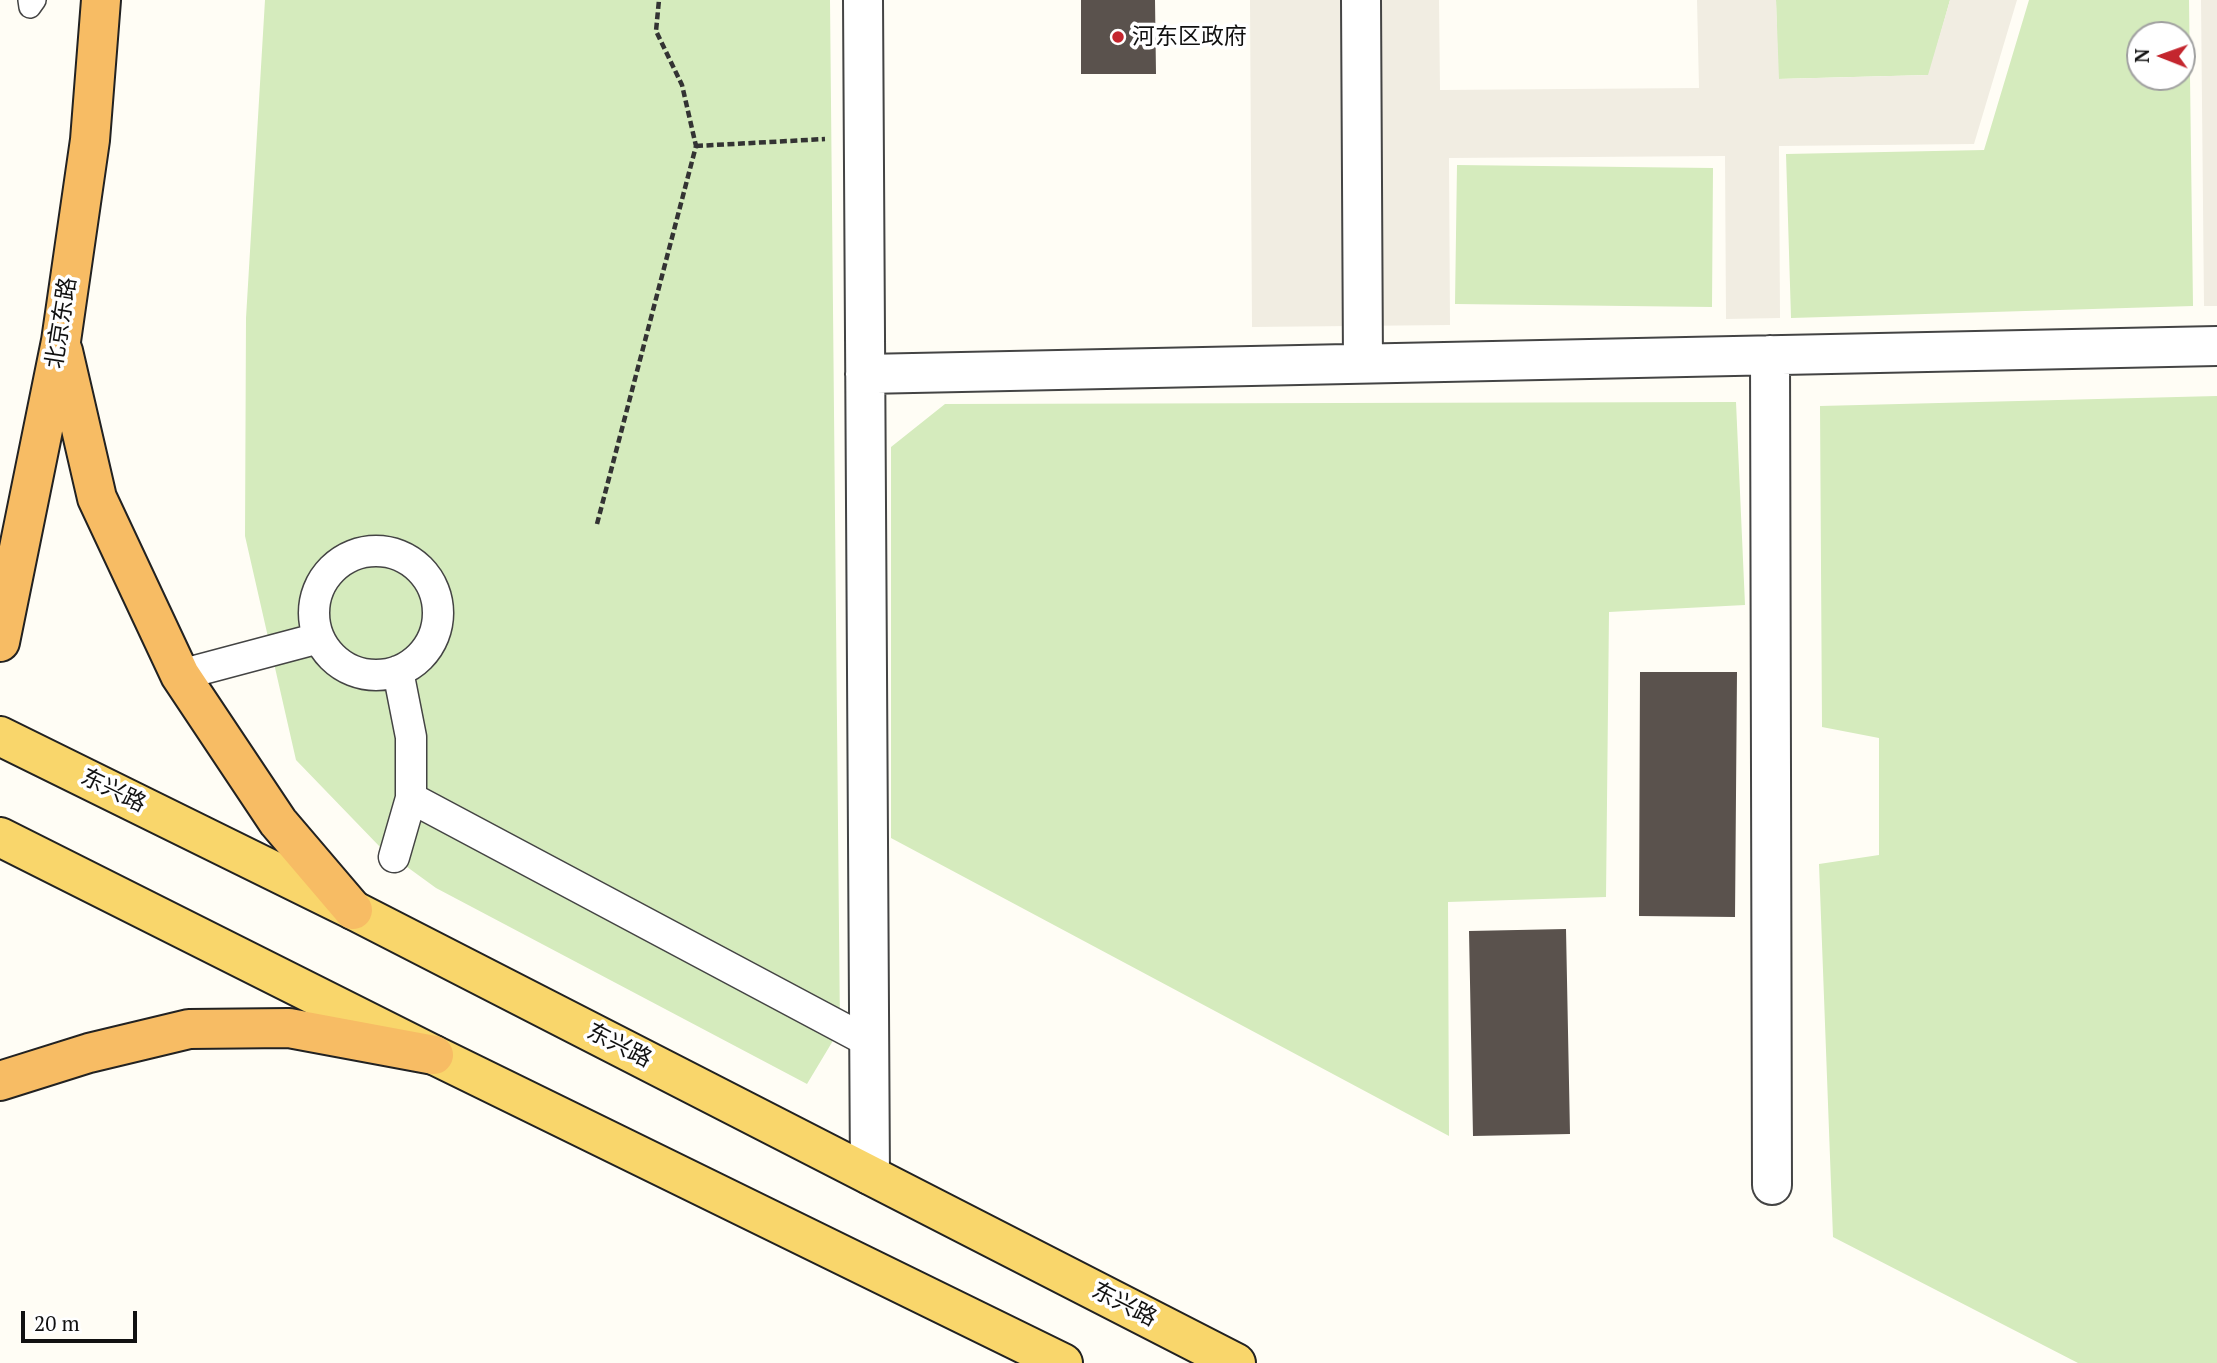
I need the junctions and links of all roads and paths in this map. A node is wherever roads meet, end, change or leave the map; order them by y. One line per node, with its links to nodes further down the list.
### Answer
1 (29, 0): 2 (lane)
2 (35, 0)
3 (100, 0): 9 (highway, 北京东路)
4 (659, 0): 8 (path)
5 (863, 0): 7 (street)
6 (1361, 0): 12 (street)
7 (864, 137): 8 (path); 13 (street)
8 (696, 146): 14 (path)
9 (61, 341): 16 (highway, 北京东路); 18 (highway)
10 (2217, 346): 11 (street)
11 (1770, 355): 12 (street); 28 (street)
12 (1363, 363): 13 (street)
13 (865, 374): 24 (street)
14 (597, 524)
15 (319, 638): 17 (street); 17 (street); 18 (street)
16 (0, 642)
17 (398, 671): 20 (street)
18 (180, 675): 23 (highway)
19 (0, 736): 23 (main road, 东兴路)
20 (411, 799): 22 (street); 24 (street)
21 (0, 837): 25 (main road)
22 (394, 857)
23 (353, 910): 27 (main road, 东兴路)
24 (869, 1042): 27 (street)
25 (434, 1055): 26 (highway); 29 (main road)
26 (0, 1081)
27 (870, 1175): 30 (main road, 东兴路)
28 (1772, 1185)
29 (1063, 1363)
30 (1236, 1363)

